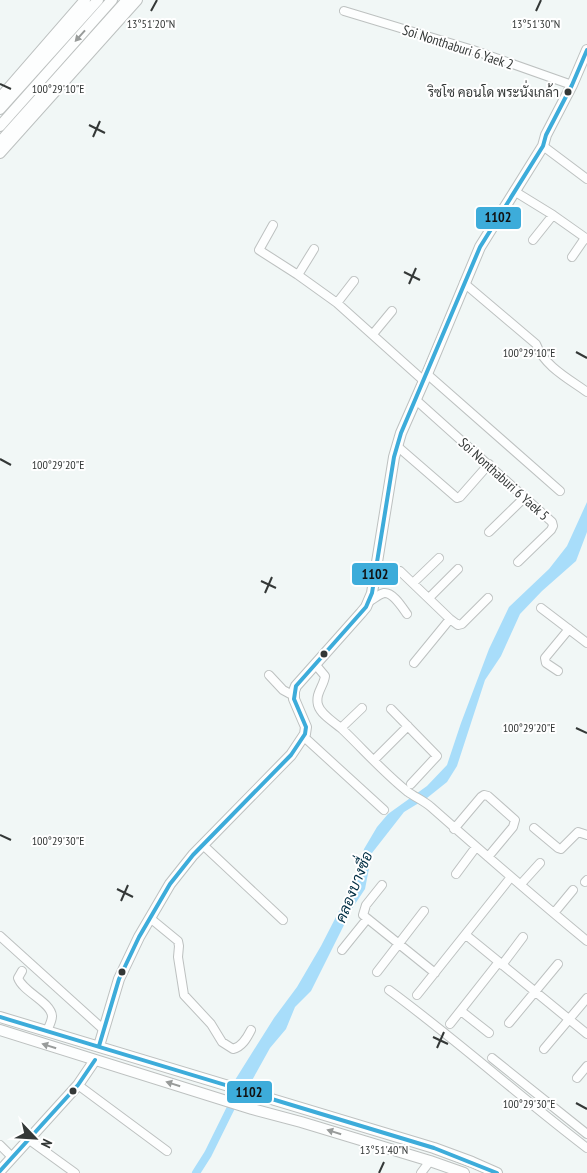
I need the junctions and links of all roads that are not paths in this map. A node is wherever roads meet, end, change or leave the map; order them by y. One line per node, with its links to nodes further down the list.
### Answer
1 (98, 0): 10 (main road)
2 (112, 0): 11 (main road, one-way to 11)
3 (126, 0): 12 (main road)
4 (137, 0): 14 (main road)
5 (81, 2): 9 (main road)
6 (344, 11): 8 (street, Soi Nonthaburi 6 Yaek 2)
7 (587, 50): 8 (main road)
8 (572, 85): 13 (main road)
9 (0, 98)
10 (0, 109)
11 (0, 126)
12 (0, 142)
13 (543, 146): 15 (street); 16 (main road)
14 (0, 153)
15 (587, 179)
16 (514, 191): 17 (street); 25 (main road)
17 (553, 215): 19 (street); 20 (street)
18 (273, 225): 23 (street)
19 (586, 239): 22 (street)
20 (533, 240)
21 (314, 250): 23 (street)
22 (572, 257)
23 (298, 275): 26 (street)
24 (354, 281): 26 (street)
25 (464, 284): 29 (main road); 30 (street)
26 (337, 303): 28 (street)
27 (392, 311): 28 (street)
28 (373, 334): 29 (street)
29 (426, 378): 31 (main road); 34 (street)
30 (587, 392)
31 (416, 400): 32 (main road); 33 (street, Soi Nonthaburi 6 Yaek 5)
32 (397, 446): 33 (street); 40 (main road)
33 (488, 464): 35 (street, Soi Nonthaburi 6 Yaek 5)
34 (560, 491)
35 (524, 498): 36 (street); 38 (street, Soi Nonthaburi 6 Yaek 5)
36 (489, 532)
37 (439, 558): 41 (street)
38 (518, 562)
39 (458, 569): 42 (street)
40 (376, 571): 41 (street); 44 (main road)
41 (413, 583): 42 (street)
42 (429, 598): 47 (street)
43 (488, 598): 47 (street)
44 (370, 601): 46 (street); 51 (main road)
45 (541, 608): 48 (street)
46 (407, 614)
47 (450, 620): 50 (street)
48 (569, 629): 49 (street); 52 (street)
49 (587, 643)
50 (414, 663)
51 (315, 664): 54 (main road); 58 (street)
52 (558, 672)
53 (269, 675): 54 (street)
54 (294, 696): 59 (main road)
55 (362, 708): 58 (street)
56 (391, 709): 57 (street)
57 (408, 726): 60 (street); 61 (street)
58 (341, 728): 60 (street)
59 (303, 736): 62 (street); 66 (main road)
60 (374, 760): 64 (street)
61 (412, 784)
62 (384, 810)
63 (534, 828): 65 (street)
64 (454, 829): 67 (street); 68 (street)
65 (587, 835)
66 (203, 845): 77 (main road); 79 (street)
67 (476, 847): 68 (street); 70 (street)
68 (488, 858): 71 (street)
69 (540, 862): 72 (street)
70 (456, 874)
71 (512, 877): 72 (street); 81 (street)
72 (521, 884): 76 (street)
73 (382, 885): 78 (street)
74 (573, 890): 76 (street)
75 (424, 911): 84 (street)
76 (554, 912): 83 (street)
77 (150, 918): 101 (main road); 102 (street)
78 (368, 919): 84 (street); 85 (street)
79 (283, 920)
80 (0, 936): 101 (street)
81 (466, 936): 86 (street); 90 (street)
82 (523, 937): 86 (street)
83 (587, 940)
84 (399, 943): 89 (street); 90 (street)
85 (342, 950)
86 (500, 964): 92 (street); 95 (street)
87 (558, 964): 92 (street)
88 (22, 971): 103 (street)
89 (378, 972)
90 (435, 973): 93 (street)
91 (389, 990): 116 (street)
92 (534, 991): 97 (street); 98 (street)
93 (417, 995)
94 (587, 998): 97 (street)
95 (461, 1011): 99 (street); 104 (street)
96 (0, 1017): 103 (main road)
97 (569, 1019): 105 (street); 107 (street)
98 (509, 1023)
99 (450, 1024)
100 (0, 1030): 109 (main road, one-way to 100)
101 (104, 1030): 106 (main road)
102 (251, 1030)
103 (47, 1031): 106 (main road)
104 (490, 1033)
105 (587, 1034)
106 (99, 1046): 124 (main road)
107 (544, 1049)
108 (492, 1058): 113 (street)
109 (95, 1060): 112 (main road); 119 (main road, one-way to 109)
110 (587, 1066): 111 (street)
111 (578, 1078)
112 (78, 1086): 114 (main road); 117 (street)
113 (587, 1134)
114 (28, 1139): 118 (main road); 121 (street)
115 (0, 1145): 118 (street)
116 (587, 1148)
117 (167, 1151)
118 (12, 1157): 120 (main road)
119 (430, 1161): 122 (street); 123 (main road)
120 (3, 1171)
121 (75, 1173)
122 (421, 1173)
123 (464, 1173)
124 (498, 1173)

